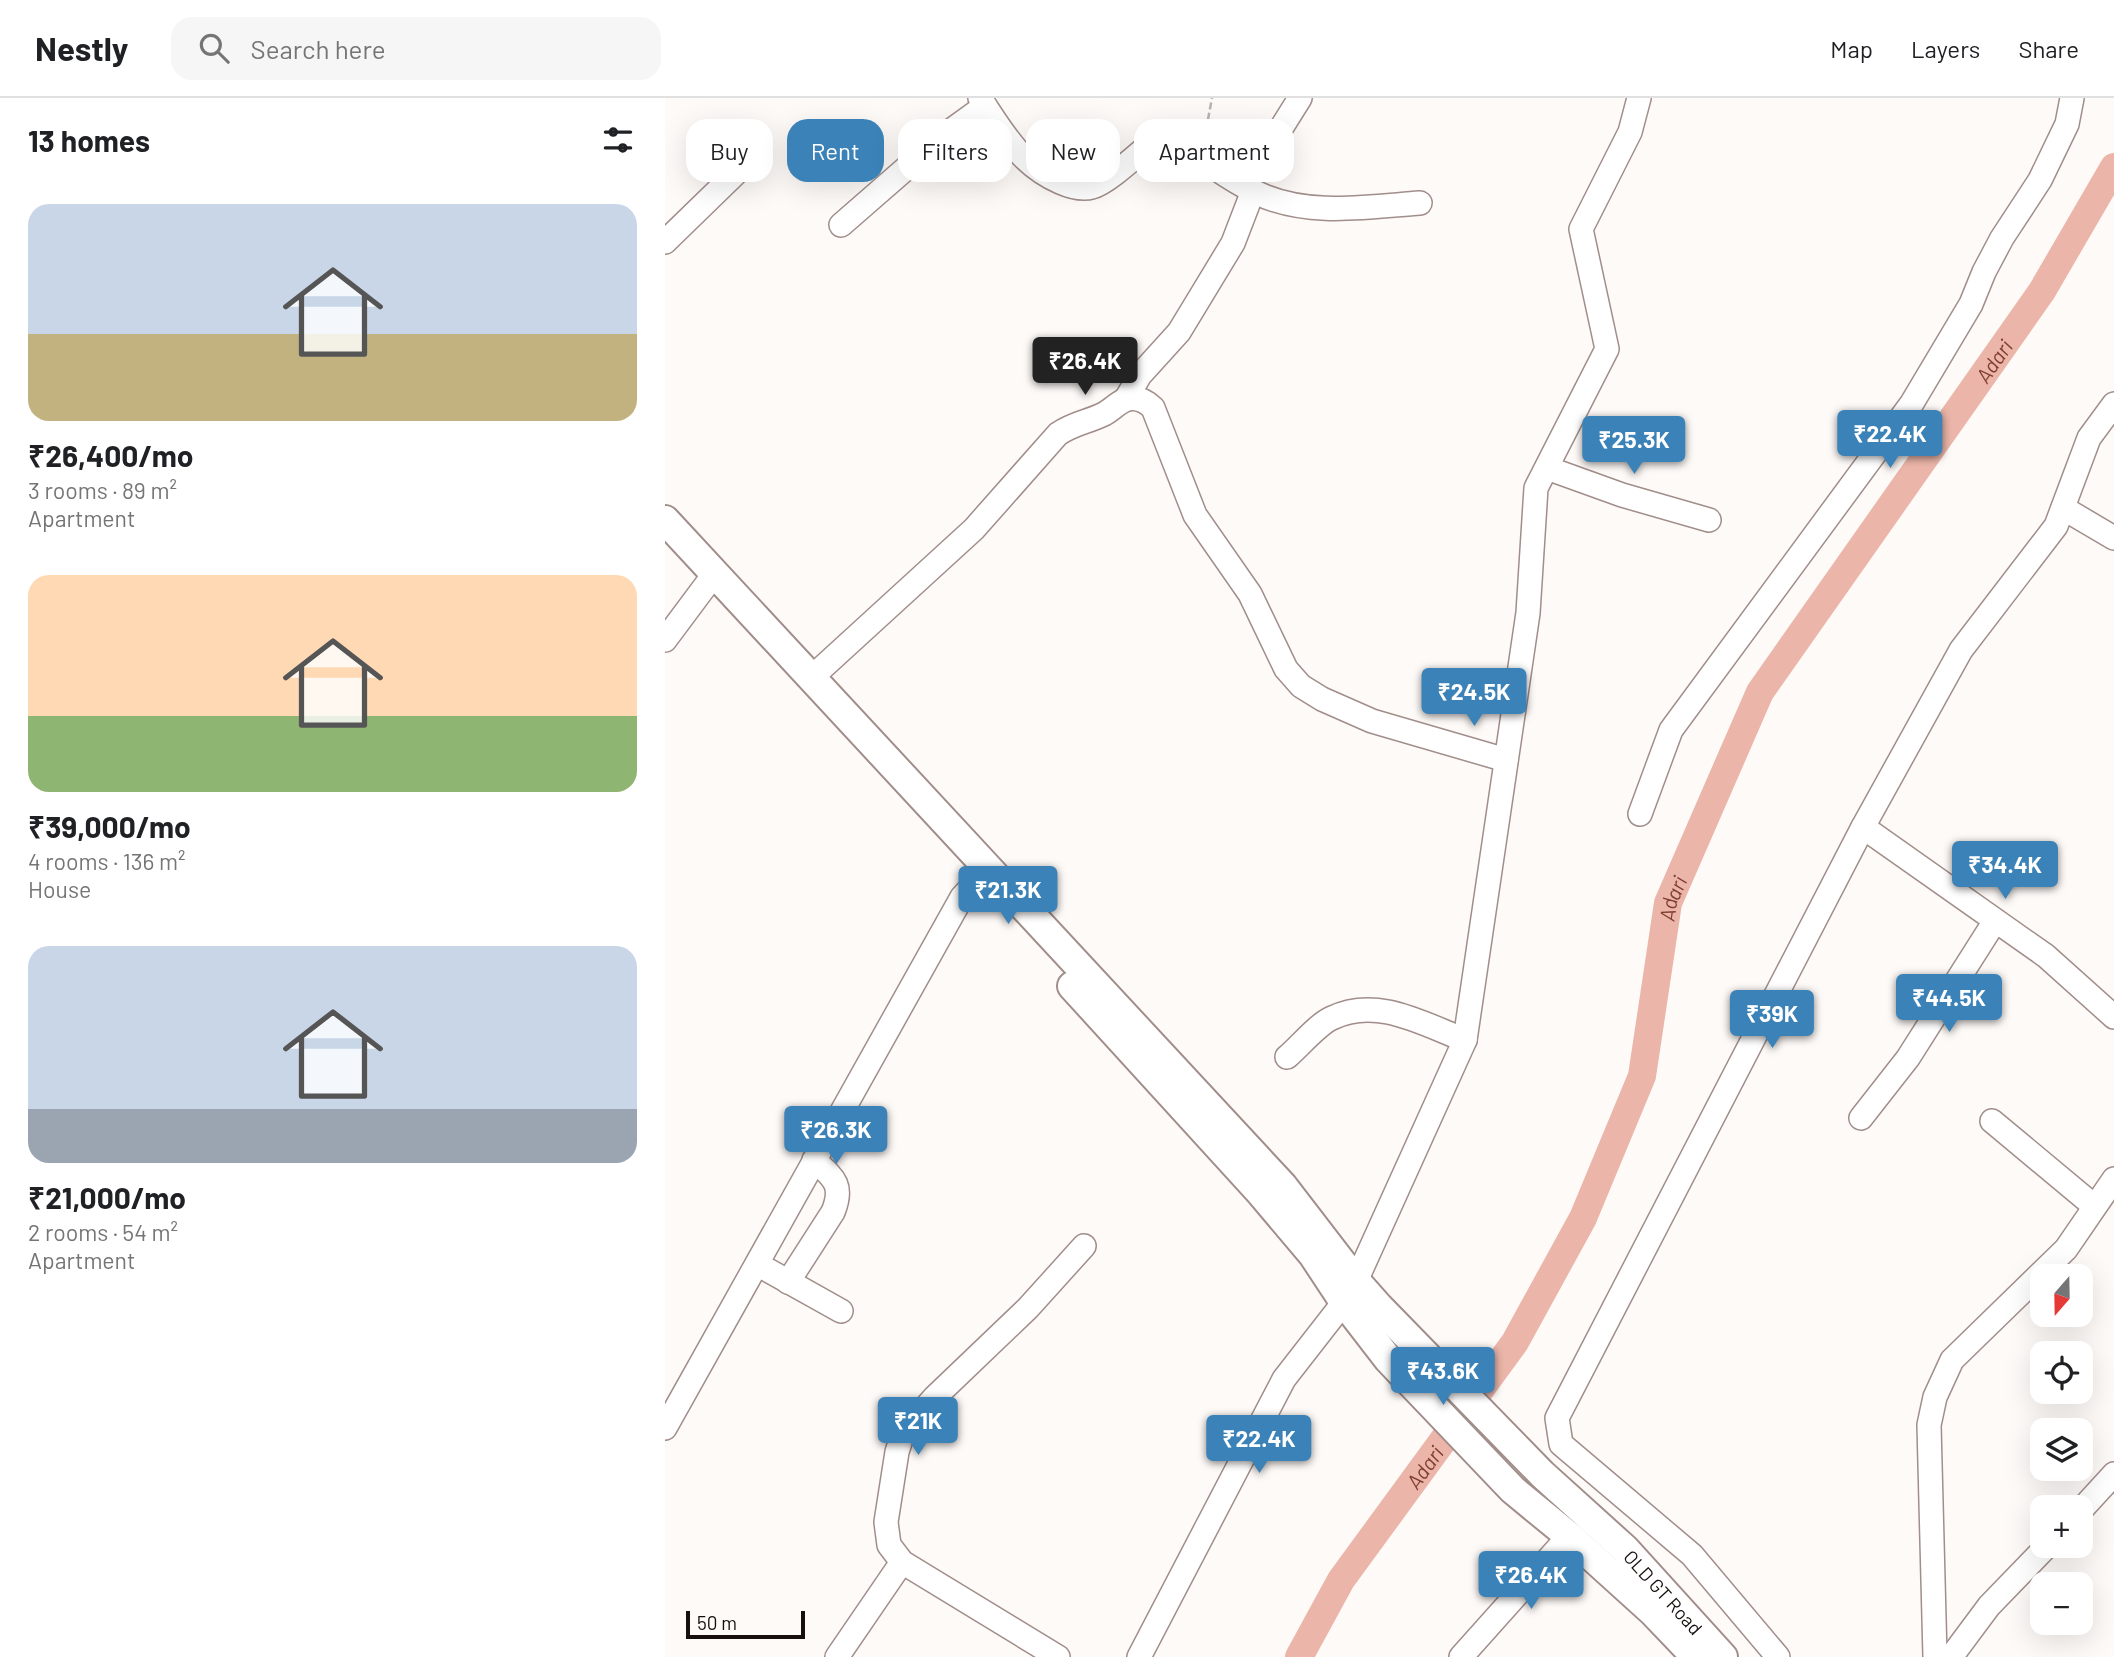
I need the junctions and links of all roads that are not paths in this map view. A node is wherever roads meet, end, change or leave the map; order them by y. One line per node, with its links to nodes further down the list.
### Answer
1 (1300, 98): 6 (street)
2 (1639, 98): 12 (street)
3 (2072, 98): 22 (street)
4 (983, 102): 6 (street); 8 (street)
5 (727, 182): 9 (street)
6 (1249, 188): 7 (street); 10 (street)
7 (1420, 203)
8 (841, 225)
9 (665, 242)
10 (1126, 399): 20 (street); 21 (street)
11 (2114, 404): 13 (street)
12 (1547, 468): 15 (street); 21 (street)
13 (2063, 508): 16 (street); 23 (street)
14 (665, 520): 18 (main road)
15 (1710, 520)
16 (2114, 538)
17 (665, 548): 18 (main road)
18 (709, 581): 19 (street); 20 (main road); 24 (main road)
19 (665, 640)
20 (811, 678): 37 (main road)
21 (1506, 760): 27 (street)
22 (1640, 814)
23 (1863, 827): 25 (street); 51 (street)
24 (976, 882): 31 (street); 37 (main road)
25 (1995, 921): 26 (street); 29 (street)
26 (2114, 1017)
27 (1465, 1041): 28 (street); 37 (street)
28 (1287, 1057)
29 (1861, 1118)
30 (1992, 1121): 33 (street)
31 (814, 1160): 35 (street); 36 (street)
32 (2114, 1180): 33 (street)
33 (2094, 1206): 52 (street)
34 (1084, 1246): 44 (street)
35 (757, 1264): 36 (street); 39 (street)
36 (788, 1282): 38 (street)
37 (1350, 1292): 42 (main road, OLD GT Road); 47 (street); 50 (main road, OLD GT Road)
38 (841, 1311)
39 (665, 1428)
40 (2114, 1474): 41 (street)
41 (2093, 1497)
42 (1569, 1536): 48 (street); 49 (main road, OLD GT Road)
43 (2035, 1558): 52 (street)
44 (902, 1562): 45 (street); 46 (street)
45 (837, 1657)
46 (1058, 1657)
47 (1139, 1657)
48 (1461, 1657)
49 (1696, 1657)
50 (1723, 1657)
51 (1778, 1657)
52 (1940, 1657)

